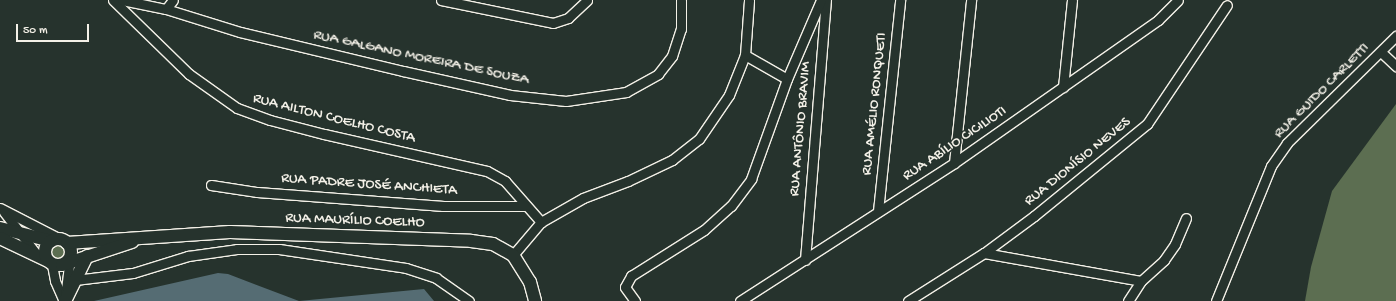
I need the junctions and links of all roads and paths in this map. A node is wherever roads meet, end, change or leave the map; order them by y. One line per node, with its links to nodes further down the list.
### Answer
1 (113, 0): 24 (street, RUA AILTON COELHO COSTA)
2 (122, 0): 15 (street, RUA GALGANO MOREIRA DE SOUZA)
3 (173, 0): 15 (street)
4 (441, 0): 5 (street)
5 (587, 0)
6 (681, 0): 15 (street, RUA GALGANO MOREIRA DE SOUZA)
7 (748, 0): 18 (street)
8 (821, 0): 20 (street)
9 (826, 0): 37 (street, RUA ANTÔNIO BRAVIM)
10 (900, 0): 26 (street, RUA AMÉLIO RONQUETI)
11 (971, 0): 22 (street)
12 (1072, 0): 21 (street)
13 (1178, 0): 21 (street, RUA ABÍLIO CICILIOTI)
14 (1227, 5): 34 (street, RUA DIONÍSIO NEVES)
15 (166, 9)
16 (1396, 36): 17 (street, RUA GUIDO CARLETTI)
17 (1381, 52): 19 (street); 48 (street, RUA GUIDO CARLETTI)
18 (745, 55): 20 (street); 28 (street)
19 (1396, 66)
20 (786, 79): 44 (street)
21 (1063, 87): 22 (street, RUA ABÍLIO CICILIOTI)
22 (954, 163): 26 (street, RUA ABÍLIO CICILIOTI)
23 (211, 185): 24 (street, RUA PADRE JOSÉ ANCHIETA)
24 (526, 206): 28 (street, RUA AILTON COELHO COSTA)
25 (0, 208): 30 (street); 33 (street)
26 (878, 211): 37 (street, RUA ABÍLIO CICILIOTI)
27 (1186, 218): 40 (street)
28 (541, 222): 35 (street)
29 (0, 228): 30 (main road)
30 (22, 233): 33 (main road); 38 (street)
31 (0, 238): 38 (main road)
32 (142, 238): 33 (main road); 35 (main road, RUA MAURÍLIO COELHO); 36 (main road)
33 (59, 240): 38 (main road); 38 (main road)
34 (984, 253): 40 (street); 46 (street, RUA DIONÍSIO NEVES)
35 (512, 255): 43 (main road, RUA MAURÍLIO COELHO)
36 (87, 256): 38 (main road); 39 (main road)
37 (805, 260): 45 (street, RUA ABÍLIO CICILIOTI)
38 (52, 262): 41 (street); 41 (street)
39 (75, 280): 41 (main road); 42 (street)
40 (1141, 281): 47 (street)
41 (65, 301)
42 (469, 301)
43 (535, 301)
44 (634, 301)
45 (740, 301)
46 (908, 301)
47 (1128, 301)
48 (1216, 301)

